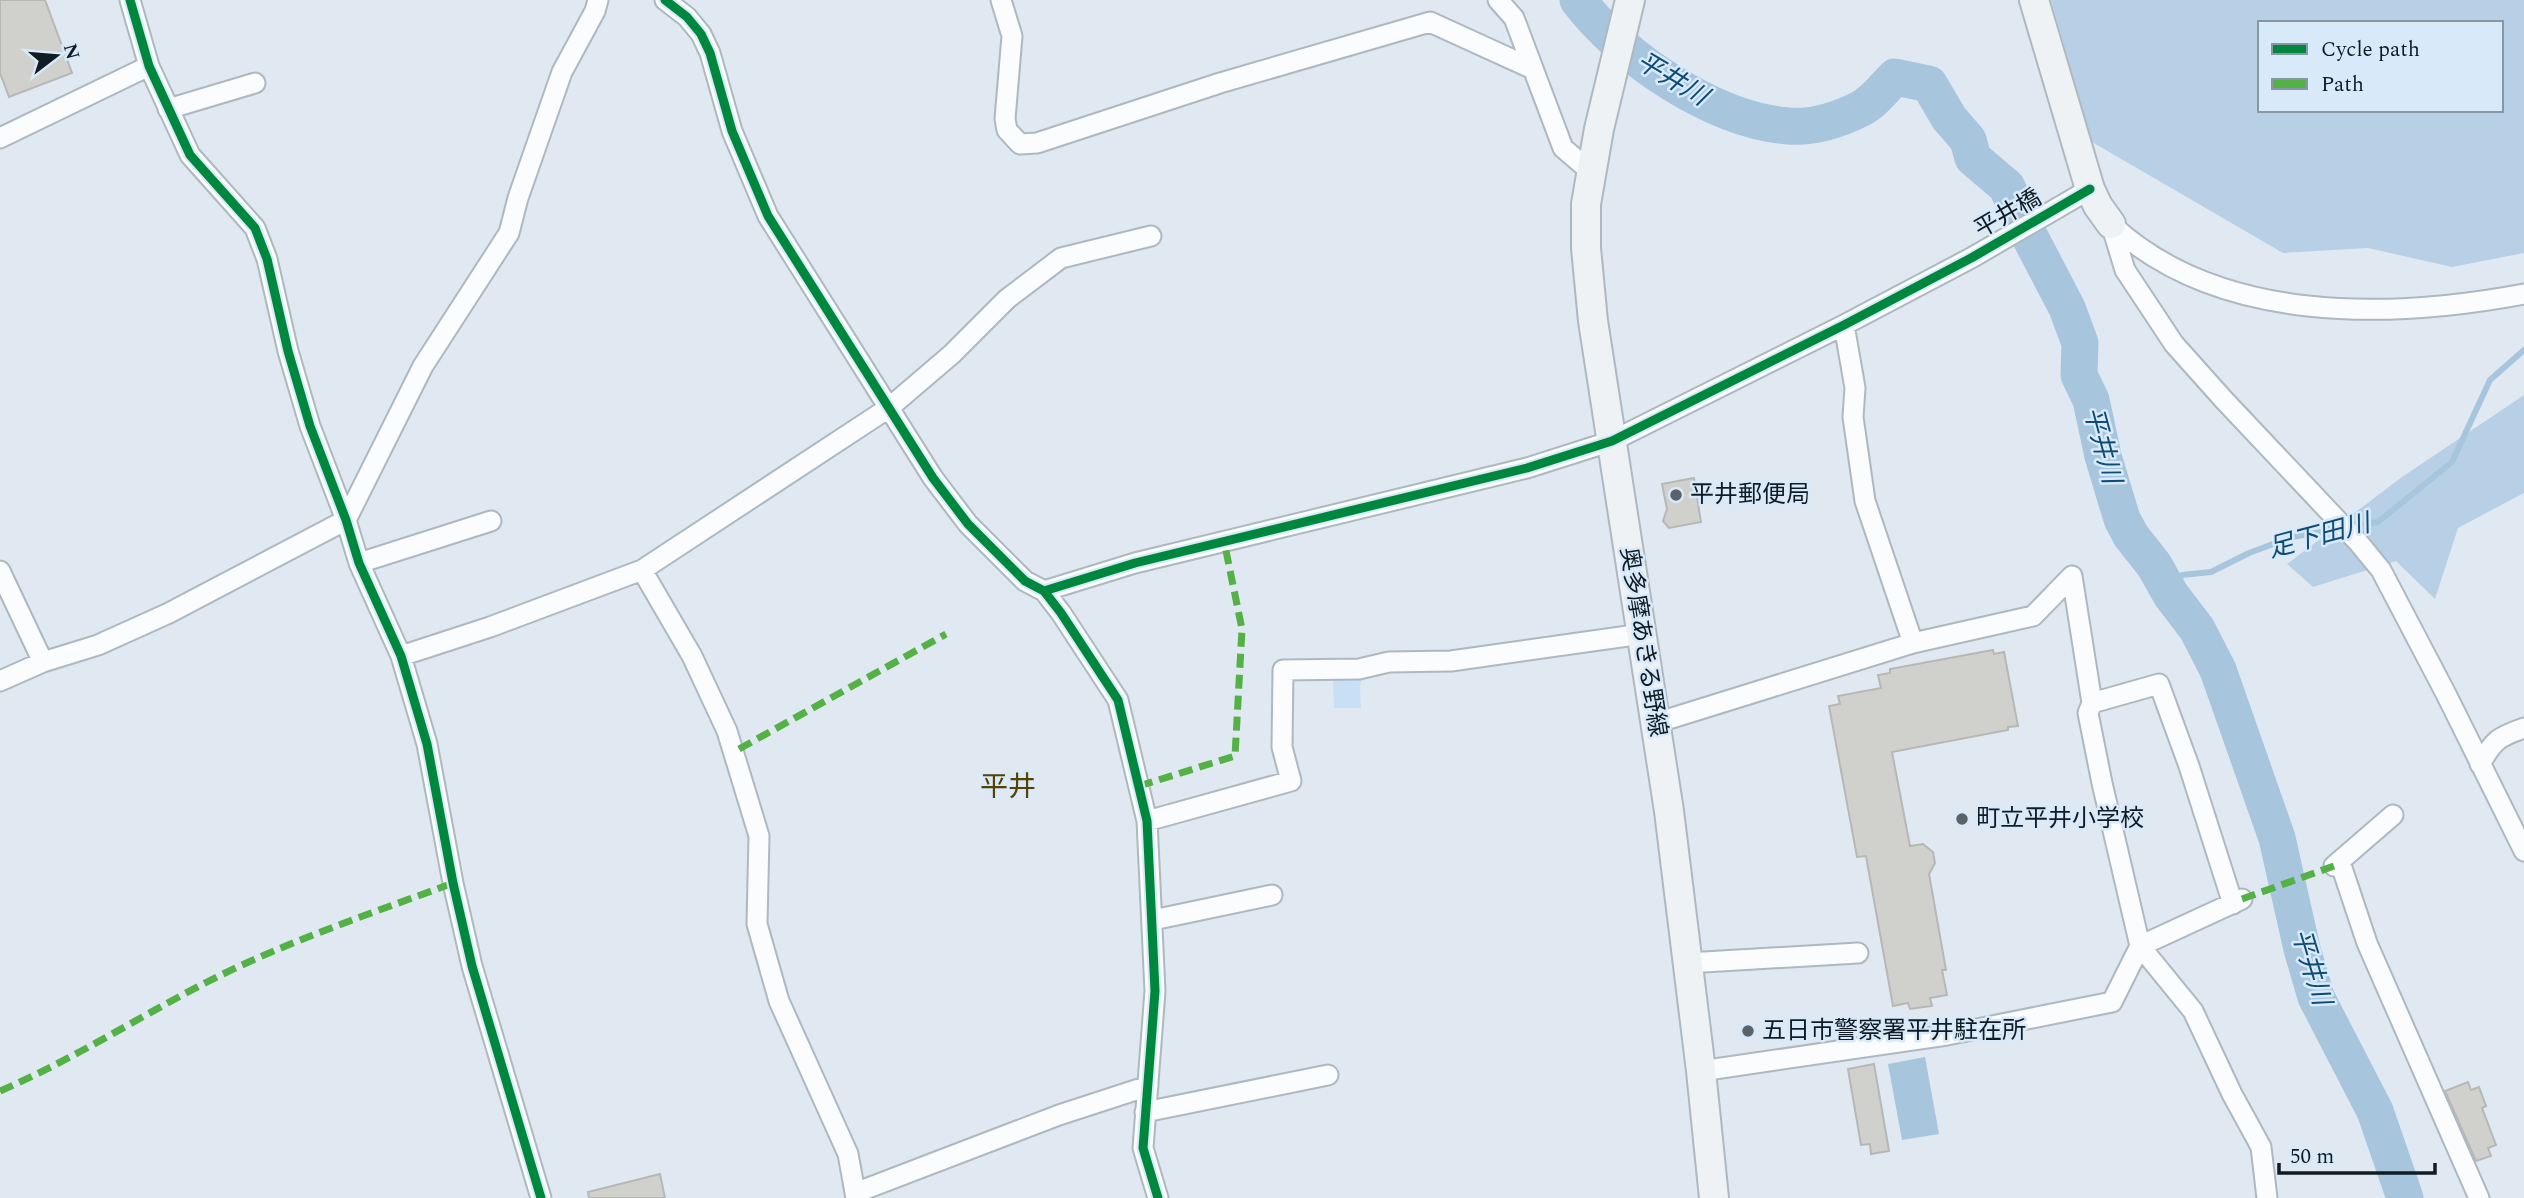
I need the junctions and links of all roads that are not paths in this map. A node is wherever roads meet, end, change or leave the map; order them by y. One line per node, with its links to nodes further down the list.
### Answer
1 (130, 0): 8 (street)
2 (598, 0): 21 (street)
3 (665, 0): 19 (street)
4 (1001, 0): 9 (street)
5 (1498, 0): 9 (street)
6 (1630, 0): 13 (main road, 奥多摩あきる野線)
7 (2034, 0): 14 (main road)
8 (149, 66): 11 (street); 12 (street)
9 (1533, 69): 13 (street)
10 (255, 83): 11 (street)
11 (168, 109): 21 (street)
12 (0, 138)
13 (1590, 171): 20 (main road, 奥多摩あきる野線)
14 (2090, 189): 15 (main road); 18 (street, 平井橋)
15 (2111, 224): 17 (street); 35 (street)
16 (1151, 236): 19 (street)
17 (2524, 294)
18 (1844, 325): 20 (street, 平井橋); 28 (street)
19 (890, 407): 24 (street); 26 (street)
20 (1612, 441): 26 (street, 平井橋); 27 (main road, 奥多摩あきる野線)
21 (346, 520): 23 (street); 30 (street)
22 (491, 521): 23 (street)
23 (359, 563): 29 (street)
24 (642, 570): 29 (street); 48 (street)
25 (0, 571): 30 (street)
26 (1044, 591): 37 (street)
27 (1642, 634): 33 (main road, 奥多摩あきる野線); 37 (street)
28 (1913, 643): 32 (street); 33 (street)
29 (401, 656): 49 (street)
30 (43, 662): 31 (street)
31 (0, 681)
32 (2092, 703): 41 (street); 41 (street)
33 (1656, 723): 43 (main road, 奥多摩あきる野線)
34 (2524, 728): 35 (street)
35 (2480, 764): 38 (street)
36 (2393, 815): 53 (street)
37 (1147, 821): 40 (street)
38 (2524, 851)
39 (1272, 895): 40 (street)
40 (1153, 920): 46 (street)
41 (2140, 946): 44 (street); 52 (street)
42 (1858, 953): 43 (street)
43 (1687, 963): 44 (main road, 奥多摩あきる野線)
44 (1701, 1071): 51 (main road, 奥多摩あきる野線)
45 (1328, 1075): 47 (street)
46 (1148, 1086): 47 (street); 48 (street)
47 (1145, 1112): 50 (street)
48 (855, 1196)
49 (541, 1198)
50 (1158, 1198)
51 (1714, 1198)
52 (2267, 1198)
53 (2479, 1198)

